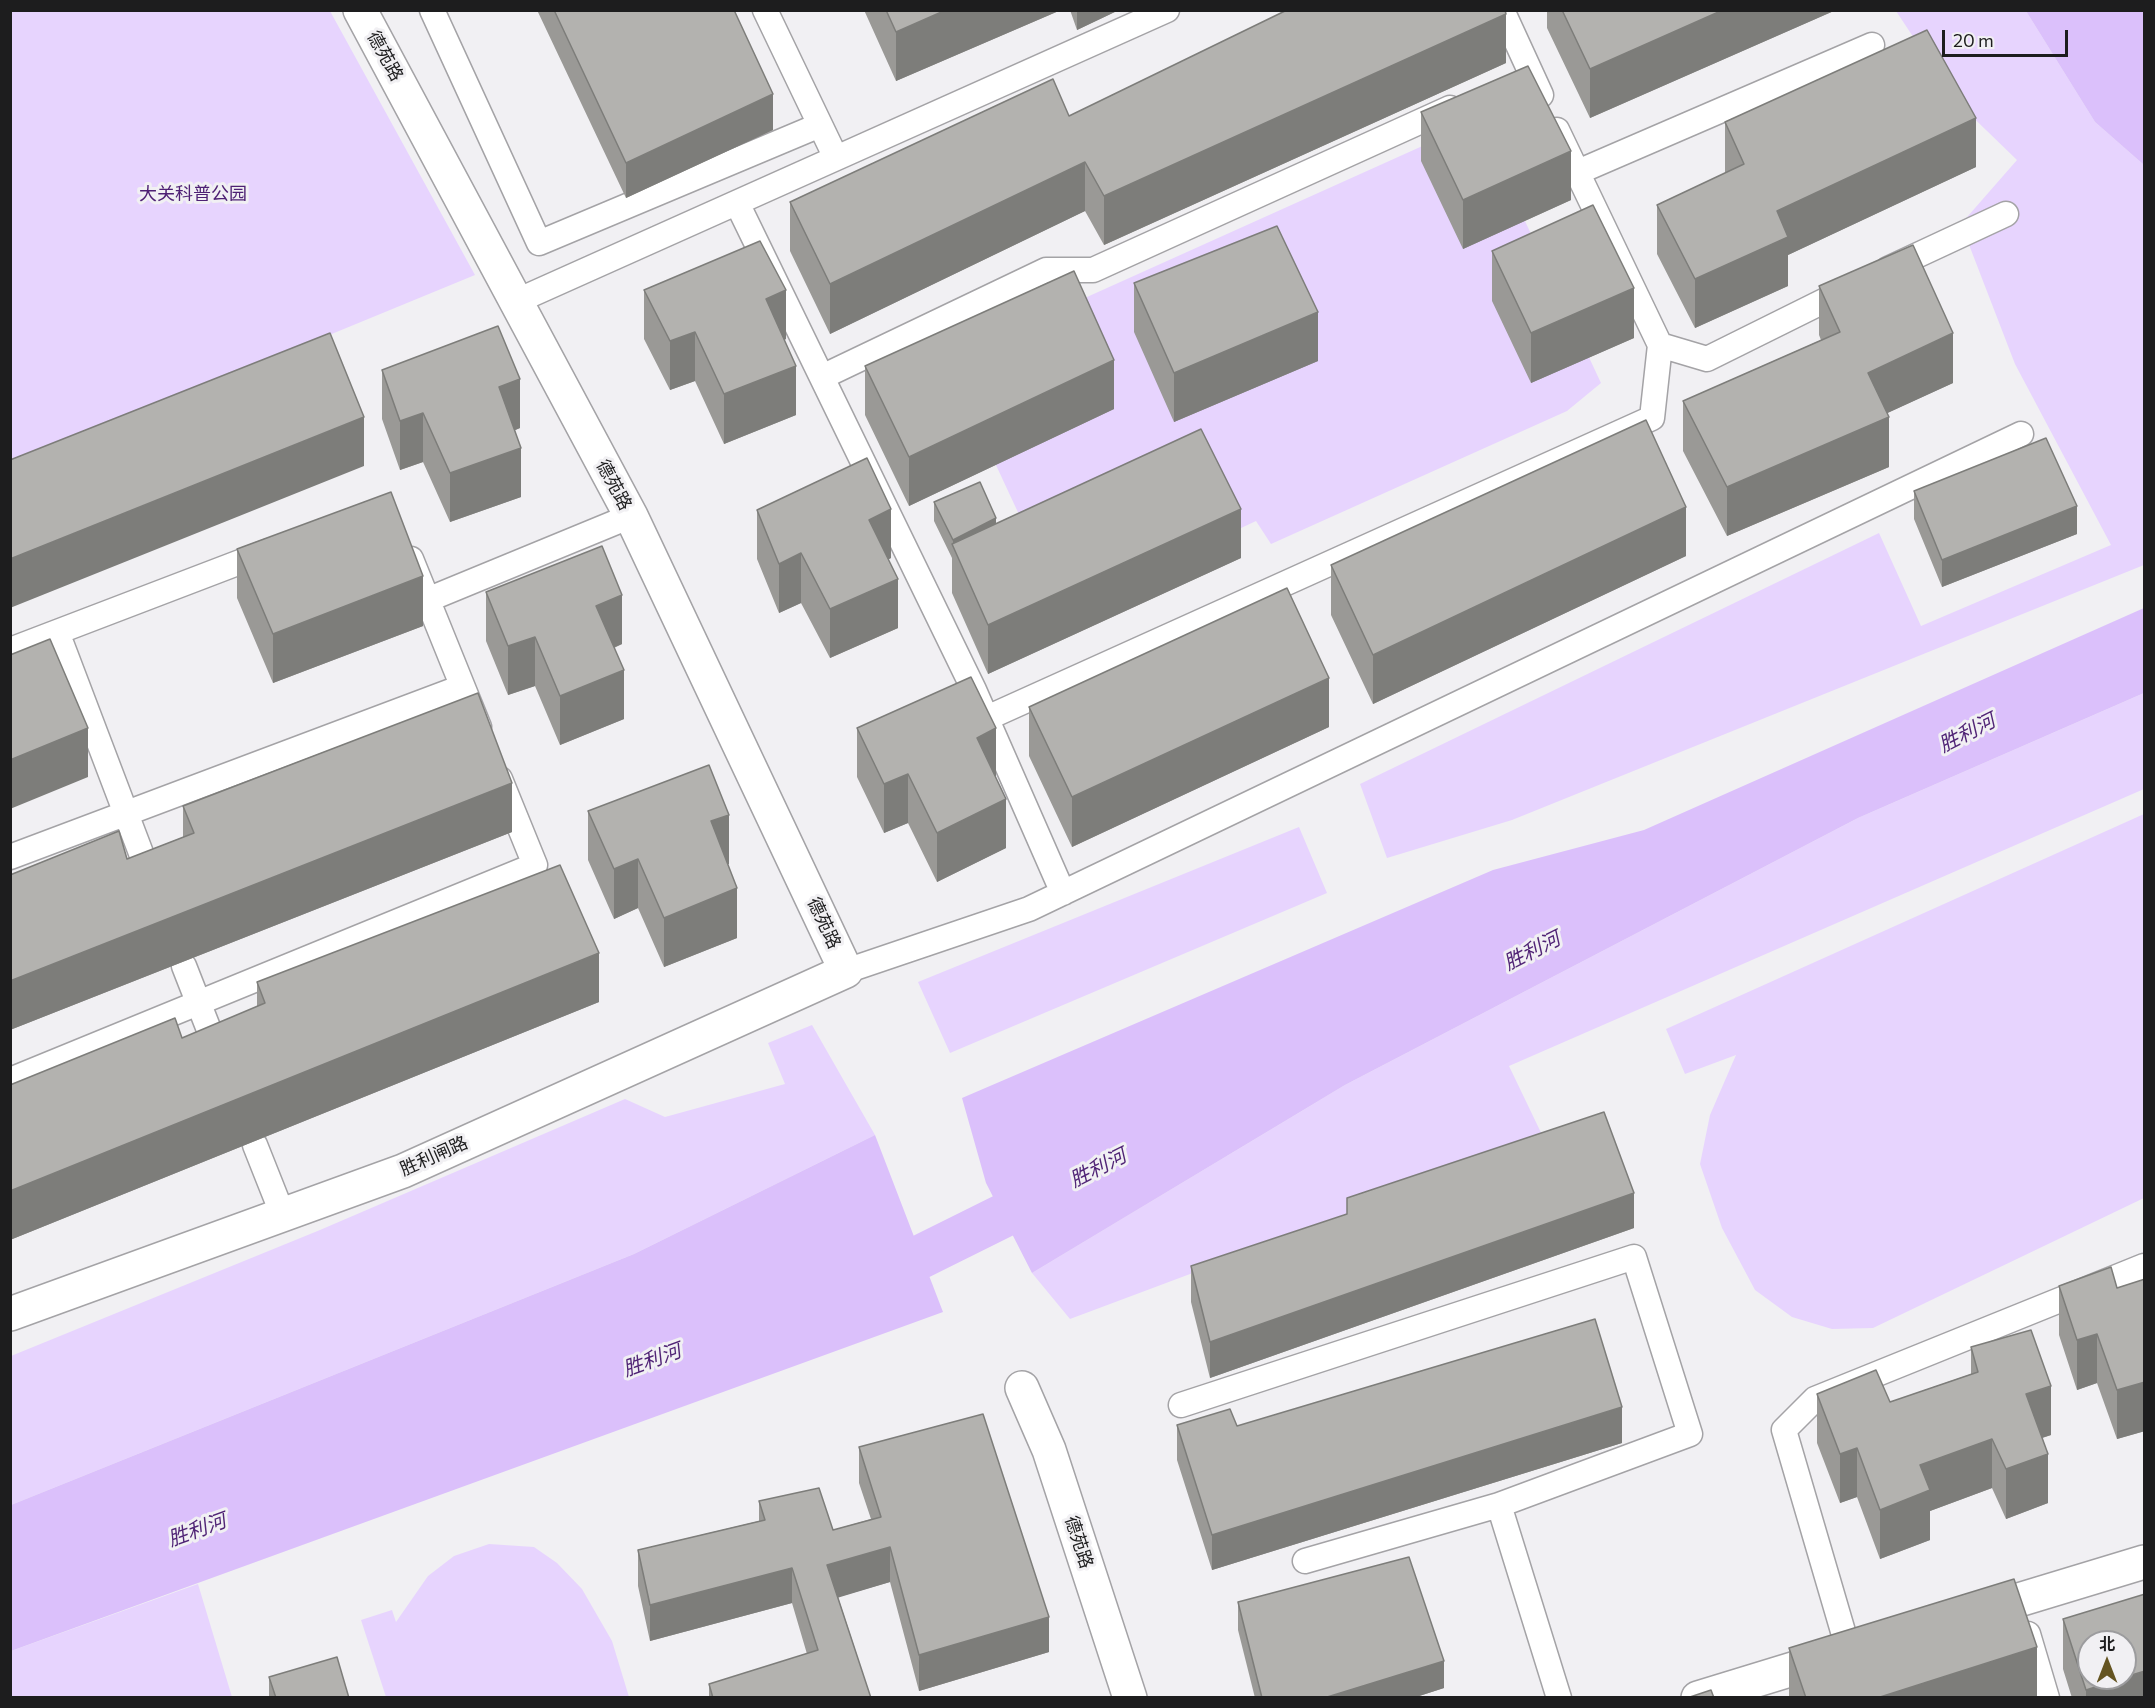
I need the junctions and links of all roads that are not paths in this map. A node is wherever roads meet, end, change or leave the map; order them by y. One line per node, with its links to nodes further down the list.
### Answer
1 (360, 10): 13 (street, 德苑路)
2 (432, 10): 8 (lane)
3 (765, 10): 8 (lane)
4 (1167, 10): 9 (lane)
5 (1502, 10): 10 (lane)
6 (1872, 45): 10 (lane)
7 (1467, 101): 15 (lane)
8 (820, 125): 9 (lane)
9 (836, 158): 11 (lane)
10 (1578, 172): 14 (lane)
11 (737, 203): 13 (lane); 15 (lane)
12 (2006, 214): 14 (lane)
13 (517, 301): 17 (street, 德苑路)
14 (1660, 345): 24 (lane)
15 (822, 377): 24 (lane)
16 (2022, 434): 28 (lane)
17 (631, 516): 20 (lane); 30 (street, 德苑路)
18 (402, 536): 20 (lane)
19 (289, 543): 21 (lane)
20 (427, 600): 23 (lane)
21 (57, 632): 22 (lane); 25 (lane)
22 (10, 650)
23 (462, 687): 25 (lane); 31 (lane)
24 (987, 718): 28 (lane)
25 (126, 814): 26 (lane); 27 (lane)
26 (10, 857)
27 (154, 888)
28 (1063, 894): 30 (lane)
29 (184, 966): 31 (lane)
30 (846, 970): 35 (street, 胜利闸路)
31 (198, 1004): 32 (lane); 33 (lane)
32 (223, 1064)
33 (10, 1080)
34 (255, 1145): 35 (lane)
35 (282, 1213): 37 (street, 胜利闸路)
36 (2145, 1266): 46 (lane)
37 (10, 1314)
38 (1022, 1388): 48 (street, 德苑路)
39 (1181, 1405): 40 (lane)
40 (1498, 1504): 41 (lane); 49 (lane)
41 (1305, 1561)
42 (2145, 1562): 43 (street)
43 (2018, 1600): 44 (street); 51 (lane)
44 (1950, 1621)
45 (1883, 1642): 46 (street)
46 (1849, 1652): 47 (street)
47 (1738, 1692): 50 (street)
48 (1130, 1698)
49 (1559, 1698)
50 (1698, 1698)
51 (2047, 1698)

